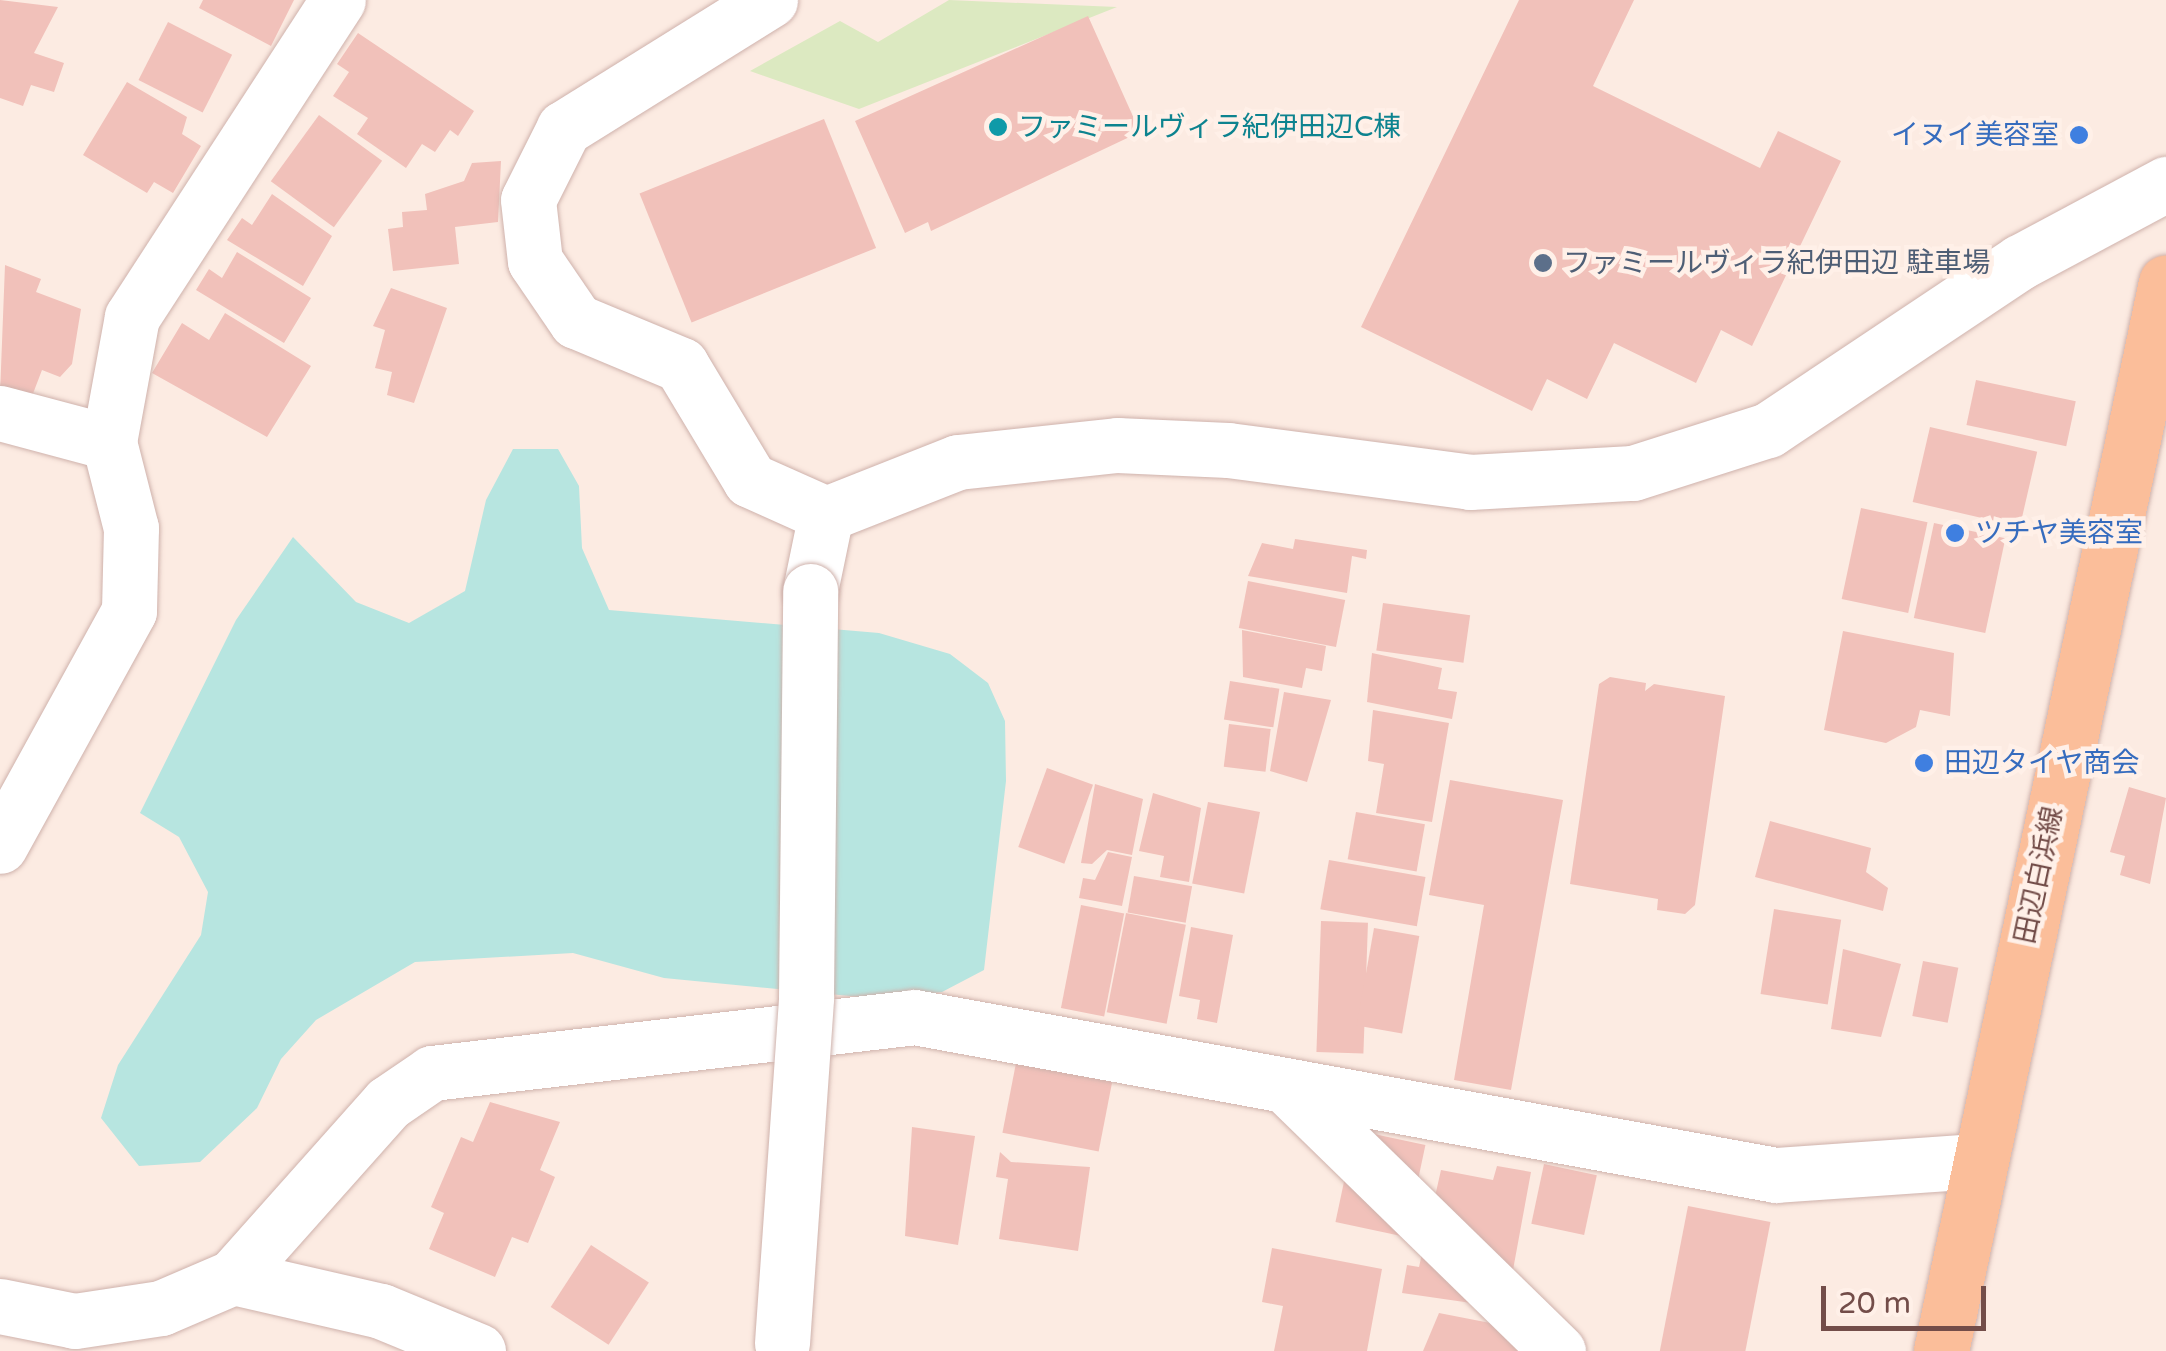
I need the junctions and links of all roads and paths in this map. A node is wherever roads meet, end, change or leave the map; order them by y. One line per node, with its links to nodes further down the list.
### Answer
1 (338, 0): 6 (street)
2 (770, 0): 7 (street)
3 (2166, 184): 7 (street)
4 (2166, 282): 10 (main road, 田辺白浜線)
5 (0, 413): 6 (street)
6 (109, 442): 8 (street)
7 (826, 514): 13 (street, bridge)
8 (0, 846)
9 (1286, 1086): 10 (street); 11 (street); 15 (street)
10 (1978, 1161): 16 (main road, 田辺白浜線)
11 (233, 1277): 12 (street); 14 (street)
12 (0, 1306)
13 (781, 1347)
14 (478, 1351)
15 (1558, 1351)
16 (1940, 1351)

